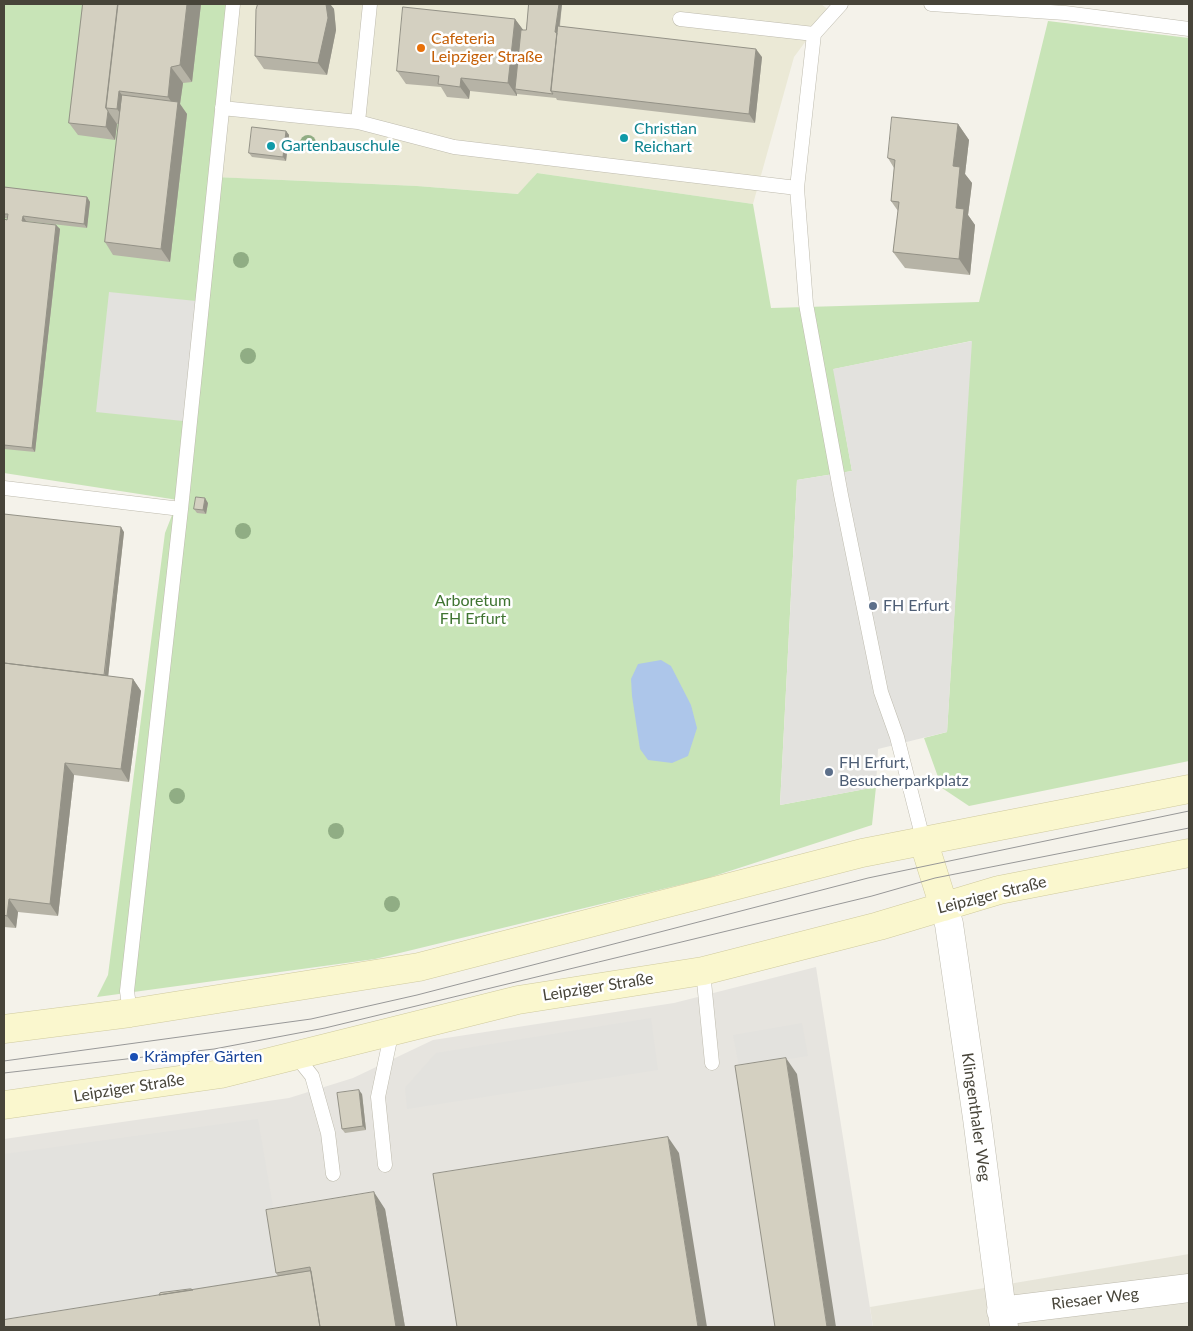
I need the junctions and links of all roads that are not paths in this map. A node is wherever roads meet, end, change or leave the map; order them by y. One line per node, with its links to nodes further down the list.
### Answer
1 (233, 4): 8 (lane)
2 (370, 4): 9 (lane)
3 (841, 4): 7 (lane)
4 (931, 4): 6 (lane)
5 (680, 19): 7 (lane)
6 (1189, 29)
7 (814, 34): 10 (lane)
8 (222, 108): 9 (lane); 12 (lane)
9 (358, 122): 10 (lane)
10 (797, 188): 14 (lane)
11 (4, 488): 12 (lane)
12 (181, 509): 18 (lane)
13 (1189, 789): 14 (main road)
14 (924, 843): 16 (main road); 18 (main road)
15 (1189, 853): 16 (main road, Leipziger Straße)
16 (944, 907): 17 (main road, Leipziger Straße); 27 (street, Klingenthaler Weg)
17 (702, 971): 20 (main road, Leipziger Straße); 22 (lane)
18 (130, 1013): 19 (main road)
19 (4, 1029)
20 (392, 1030): 21 (main road, Leipziger Straße); 24 (lane)
21 (296, 1056): 23 (main road, Leipziger Straße); 25 (lane)
22 (712, 1063)
23 (4, 1106)
24 (385, 1165)
25 (334, 1174)
26 (1189, 1288): 27 (street, Riesaer Weg)
27 (1002, 1319)

